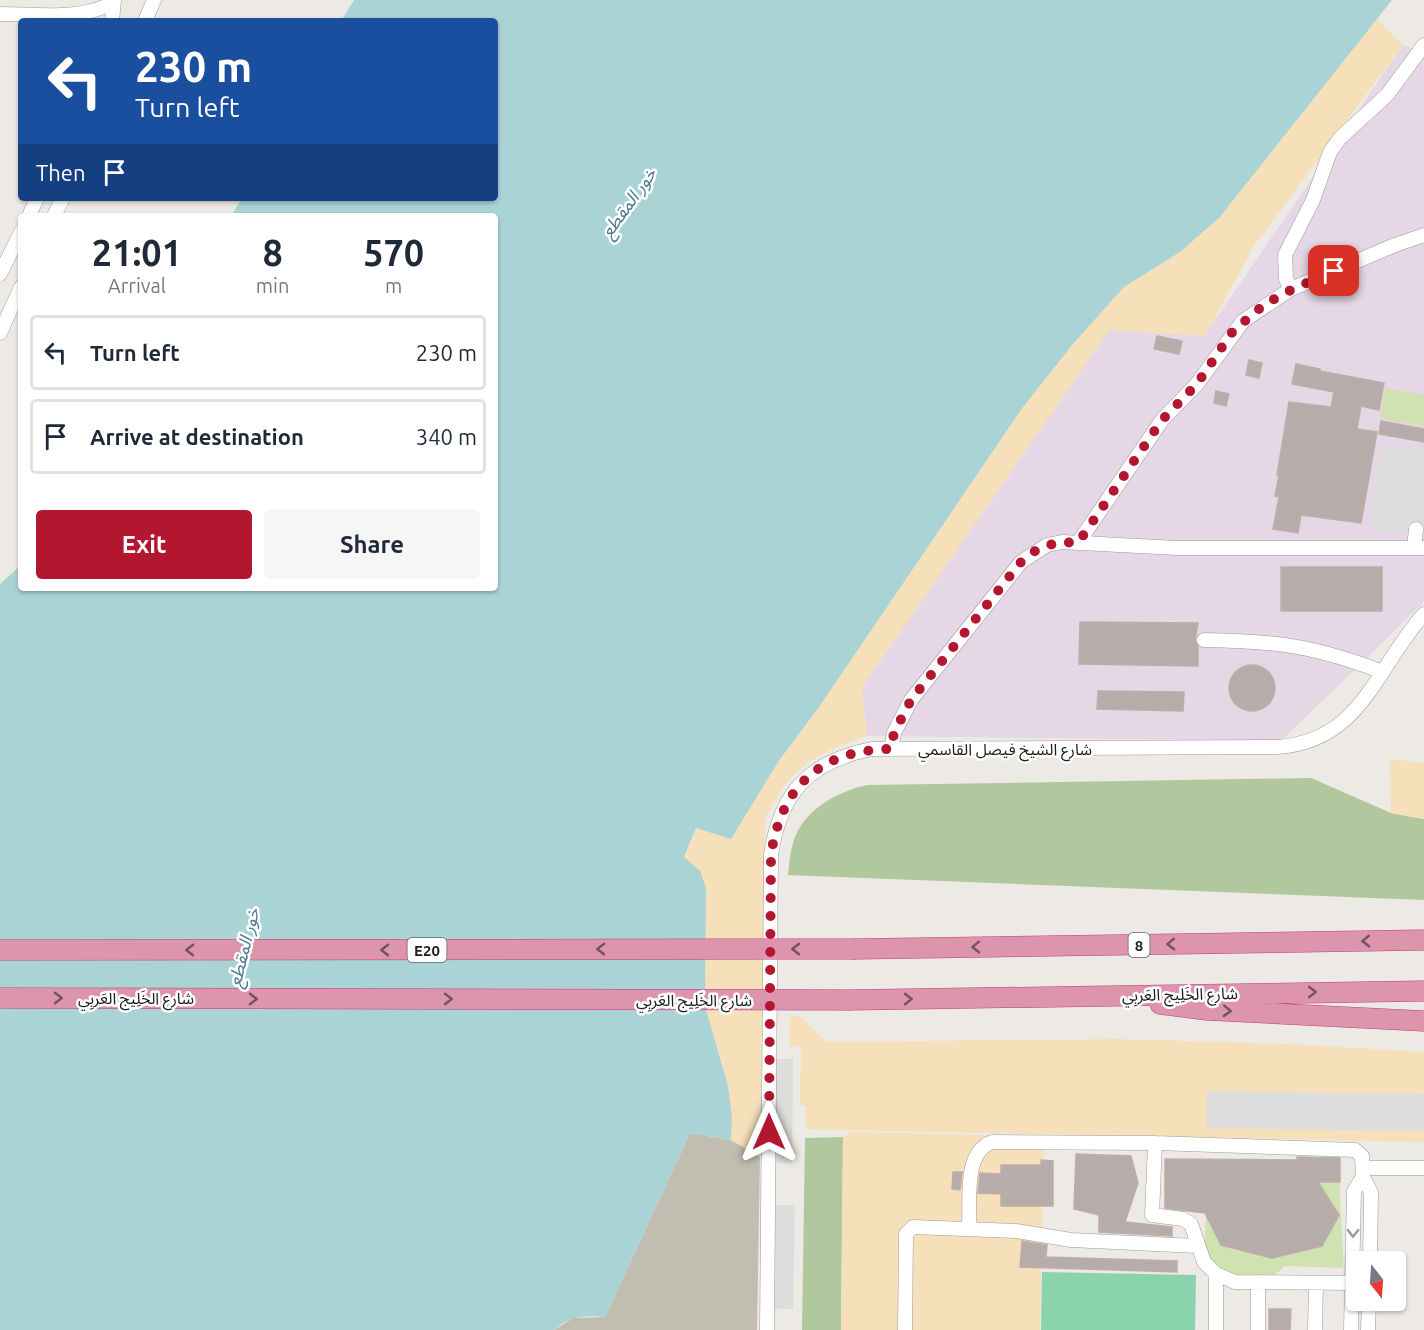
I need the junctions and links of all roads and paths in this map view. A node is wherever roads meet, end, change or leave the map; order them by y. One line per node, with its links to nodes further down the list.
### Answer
1 (154, 0): 6 (street)
2 (114, 1): 4 (street); 5 (street)
3 (0, 14): 4 (street)
4 (85, 17)
5 (112, 18)
6 (146, 18)
7 (1424, 45): 11 (street)
8 (1424, 235): 11 (street)
9 (18, 238): 10 (street)
10 (0, 274)
11 (1291, 290): 15 (street)
12 (18, 294): 13 (street)
13 (0, 333)
14 (1416, 529): 16 (street)
15 (1078, 543): 16 (street); 20 (street)
16 (1419, 548)
17 (1424, 614): 19 (street, شارع الشيخ فيصل القاسمي)
18 (1204, 640): 19 (street)
19 (1383, 672): 20 (street, شارع الشيخ فيصل القاسمي)
20 (891, 749): 41 (street, شارع الشيخ فيصل القاسمي)
21 (1424, 940): 22 (highway, 8, one-way to 22)
22 (855, 949): 23 (highway, E20, one-way to 23, bridge)
23 (0, 950)
24 (1424, 991): 25 (highway, شارع الخَلِيج العَربِي, one-way to 24)
25 (1085, 994): 26 (highway, شارع الخَلِيج العَربِي, one-way to 25, bridge); 27 (highway, one-way to 27)
26 (0, 998)
27 (1424, 1021)
28 (1155, 1143): 30 (street); 31 (street); 32 (street)
29 (1424, 1168): 30 (street)
30 (1363, 1173): 33 (street, one-way to 33); 34 (street)
31 (969, 1229): 32 (street); 42 (street)
32 (1197, 1246): 35 (street)
33 (1354, 1251)
34 (1370, 1251)
35 (1216, 1274): 36 (street); 43 (street)
36 (1258, 1282): 37 (street); 44 (street)
37 (1316, 1283): 38 (street); 45 (street)
38 (1346, 1283)
39 (1352, 1311): 46 (street)
40 (1369, 1311): 47 (street)
41 (767, 1330)
42 (905, 1330)
43 (1216, 1330)
44 (1258, 1330)
45 (1315, 1330)
46 (1351, 1330)
47 (1368, 1330)

